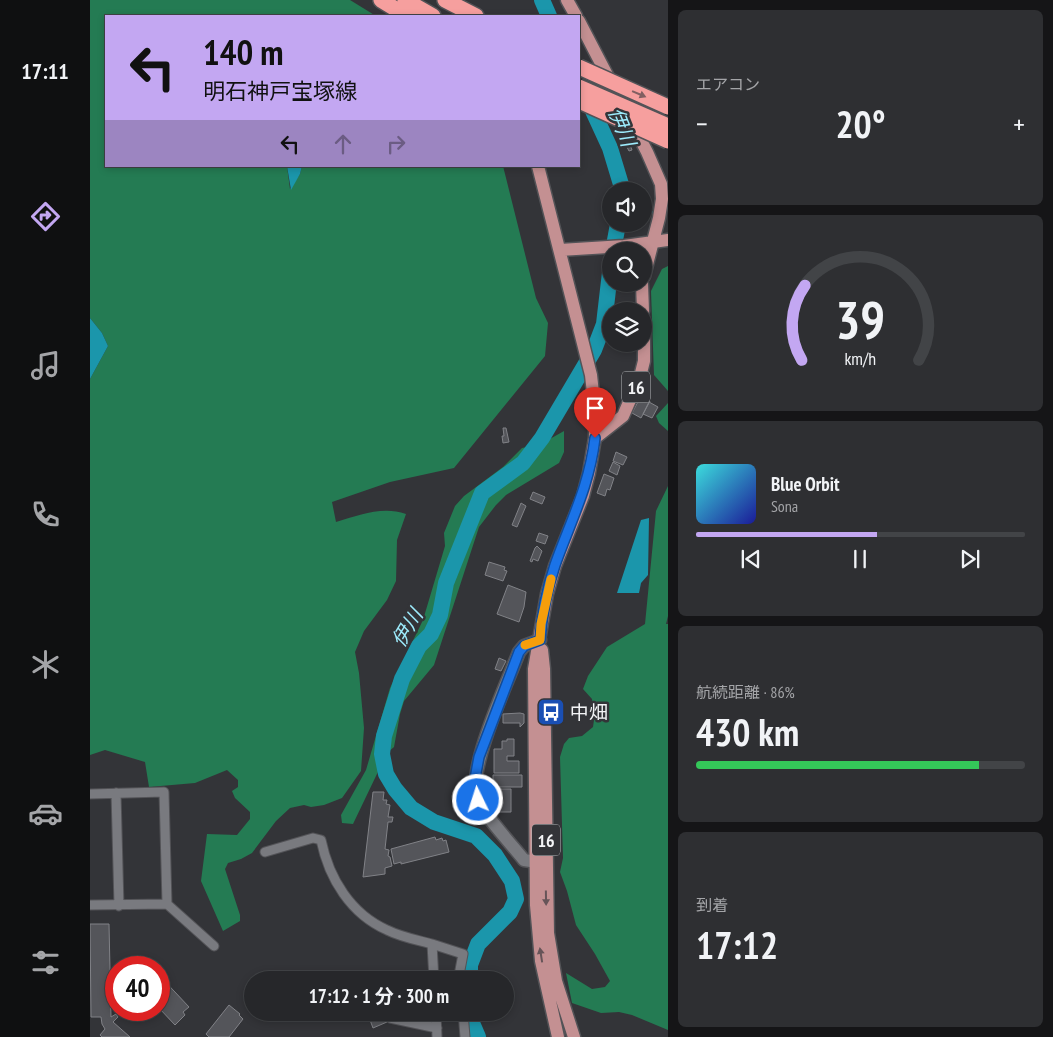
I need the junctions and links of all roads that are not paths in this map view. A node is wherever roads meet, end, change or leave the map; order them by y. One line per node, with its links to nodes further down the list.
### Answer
1 (381, 0): 6 (highway)
2 (405, 0): 7 (highway)
3 (419, 0): 8 (main road)
4 (444, 0): 9 (highway)
5 (567, 0): 10 (main road)
6 (405, 15)
7 (431, 15)
8 (439, 15)
9 (474, 15)
10 (575, 15)
11 (580, 23): 20 (main road)
12 (580, 67): 15 (highway, one-way to 15, bridge)
13 (580, 87): 16 (highway, bridge)
14 (580, 101): 17 (highway, bridge)
15 (668, 106)
16 (668, 126)
17 (668, 141)
18 (538, 167): 22 (main road, 16)
19 (668, 240): 20 (main road)
20 (652, 242)
21 (602, 246): 22 (main road)
22 (560, 250): 24 (main road, 16)
23 (644, 352): 24 (main road, 16)
24 (595, 438): 25 (main road, 16)
25 (540, 640): 29 (main road, 16); 29 (street)
26 (116, 793): 27 (street); 30 (street); 32 (street)
27 (90, 794)
28 (265, 852): 33 (street)
29 (541, 863): 41 (main road, 16, one-way to 29); 42 (main road, 16, one-way to 42)
30 (167, 904): 32 (street); 34 (street)
31 (90, 905): 32 (street)
32 (120, 906)
33 (432, 944): 35 (street); 36 (street)
34 (214, 946)
35 (434, 971)
36 (460, 971)
37 (400, 1021): 39 (street)
38 (464, 1021): 40 (street)
39 (437, 1032)
40 (465, 1037)
41 (558, 1037)
42 (574, 1037)

